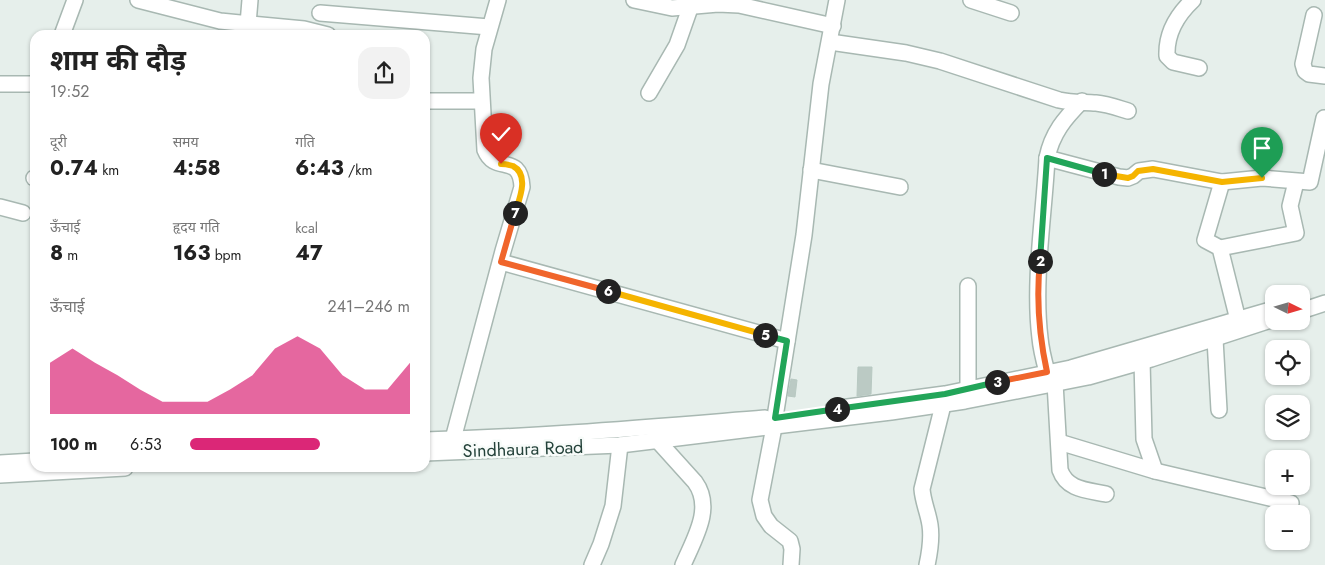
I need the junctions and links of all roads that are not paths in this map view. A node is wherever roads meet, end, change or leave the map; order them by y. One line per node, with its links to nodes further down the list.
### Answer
1 (76, 0): 18 (street)
2 (138, 0): 15 (street)
3 (250, 0): 15 (street)
4 (498, 0): 17 (street)
5 (634, 0): 12 (street)
6 (837, 0): 16 (street)
7 (972, 0): 13 (street)
8 (1193, 0): 22 (street)
9 (749, 3): 11 (street); 12 (street)
10 (321, 7): 17 (street); 20 (street)
11 (780, 7): 16 (street)
12 (690, 8): 26 (street)
13 (1011, 13)
14 (1314, 15): 23 (street)
15 (248, 24): 19 (street)
16 (833, 26): 21 (street)
17 (489, 27): 28 (street)
18 (64, 30)
19 (298, 30)
20 (323, 30)
21 (830, 42): 29 (street); 33 (street)
22 (1199, 68)
23 (1325, 76)
24 (0, 84): 25 (street)
25 (30, 84)
26 (649, 94)
27 (430, 101): 28 (street)
28 (481, 101): 40 (street)
29 (1082, 101): 30 (street); 32 (street)
30 (1128, 111)
31 (1324, 118): 35 (street)
32 (1047, 158): 34 (street); 52 (street)
33 (811, 170): 36 (street); 50 (street)
34 (1222, 182): 35 (street); 39 (street)
35 (1296, 182): 39 (street)
36 (900, 187)
37 (0, 207): 38 (street)
38 (23, 213)
39 (1220, 248): 47 (street)
40 (501, 262): 50 (street); 57 (street)
41 (968, 286): 53 (street)
42 (1325, 292): 43 (street)
43 (1310, 297)
44 (1325, 303): 45 (street)
45 (1310, 308)
46 (1265, 312): 47 (street)
47 (1238, 320): 52 (street)
48 (1265, 323): 49 (street)
49 (1215, 339): 51 (street); 55 (street)
50 (787, 341): 56 (street)
51 (1142, 361): 52 (street); 65 (street)
52 (1051, 378): 53 (street); 54 (street); 60 (street)
53 (968, 389): 56 (street)
54 (943, 404): 56 (street); 73 (street)
55 (1219, 410)
56 (775, 422): 57 (street); 59 (street, Sindhaura Road); 72 (street)
57 (452, 439): 58 (street)
58 (430, 440)
59 (658, 441): 61 (street, Sindhaura Road); 71 (street)
60 (1059, 442): 65 (street); 68 (street)
61 (620, 445): 62 (street, Sindhaura Road); 70 (street)
62 (430, 453)
63 (30, 461): 64 (street)
64 (0, 463)
65 (1154, 471): 69 (street)
66 (54, 472): 67 (street)
67 (0, 475)
68 (1106, 494)
69 (1291, 503)
70 (594, 564)
71 (683, 565)
72 (790, 565)
73 (928, 565)

